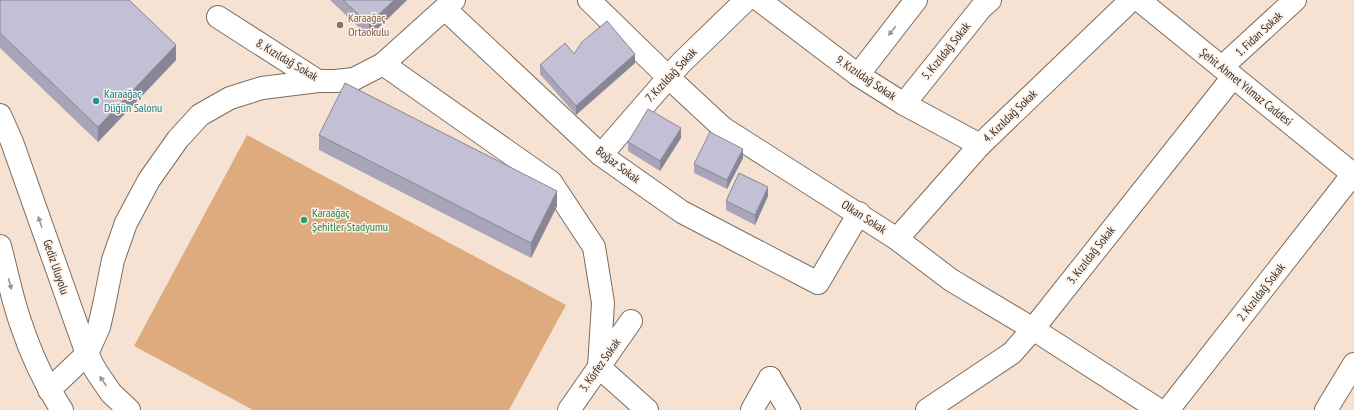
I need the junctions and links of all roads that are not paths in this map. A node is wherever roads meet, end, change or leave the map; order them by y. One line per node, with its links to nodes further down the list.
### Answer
1 (589, 0): 14 (street, Olkan Sokak)
2 (746, 0): 14 (street, 7. Kızıldağ Sokak)
3 (759, 0): 13 (street, 9. Kızıldağ Sokak)
4 (916, 0): 13 (street, one-way to 13)
5 (990, 0): 16 (street, 5. Kızıldağ Sokak)
6 (1131, 0): 18 (street, 4. Kızıldağ Sokak)
7 (1139, 0): 12 (street, Şehit Ahmet Yılmaz Caddesi)
8 (1295, 0): 12 (street, 1. Fidan Sokak)
9 (450, 4): 11 (street, 8. Kızıldağ Sokak); 19 (street, Boğaz Sokak)
10 (218, 17): 15 (street, 8. Kızıldağ Sokak)
11 (383, 64): 15 (street, 8. Kızıldağ Sokak); 28 (street)
12 (1228, 72): 20 (street, Şehit Ahmet Yılmaz Caddesi); 25 (street, 3. Kızıldağ Sokak)
13 (858, 75): 16 (street, 9. Kızıldağ Sokak)
14 (668, 77): 19 (street, 7. Kızıldağ Sokak); 21 (street, Olkan Sokak)
15 (318, 81): 26 (street)
16 (904, 104): 18 (street, 9. Kızıldağ Sokak)
17 (0, 115): 26 (street, Gediz Uluyolu, one-way to 17)
18 (980, 145): 22 (street, 4. Kızıldağ Sokak)
19 (601, 155): 21 (street, Boğaz Sokak)
20 (1354, 174): 38 (street, 2. Kızıldağ Sokak)
21 (858, 213): 22 (street, Olkan Sokak)
22 (897, 238): 25 (street, Olkan Sokak)
23 (0, 246): 29 (street, one-way to 29)
24 (631, 321): 28 (street, 3. Körfez Sokak)
25 (1033, 329): 36 (street, 3. Kızıldağ Sokak); 37 (street, Olkan Sokak)
26 (86, 354): 29 (street); 31 (street, Gediz Uluyolu, one-way to 26)
27 (1354, 364): 39 (street)
28 (599, 367): 32 (street, 3. Körfez Sokak); 33 (street)
29 (49, 390): 30 (street)
30 (62, 410)
31 (129, 410)
32 (569, 410)
33 (647, 410)
34 (752, 410): 35 (street)
35 (789, 410)
36 (927, 410)
37 (1159, 410)
38 (1168, 410)
39 (1326, 410)

